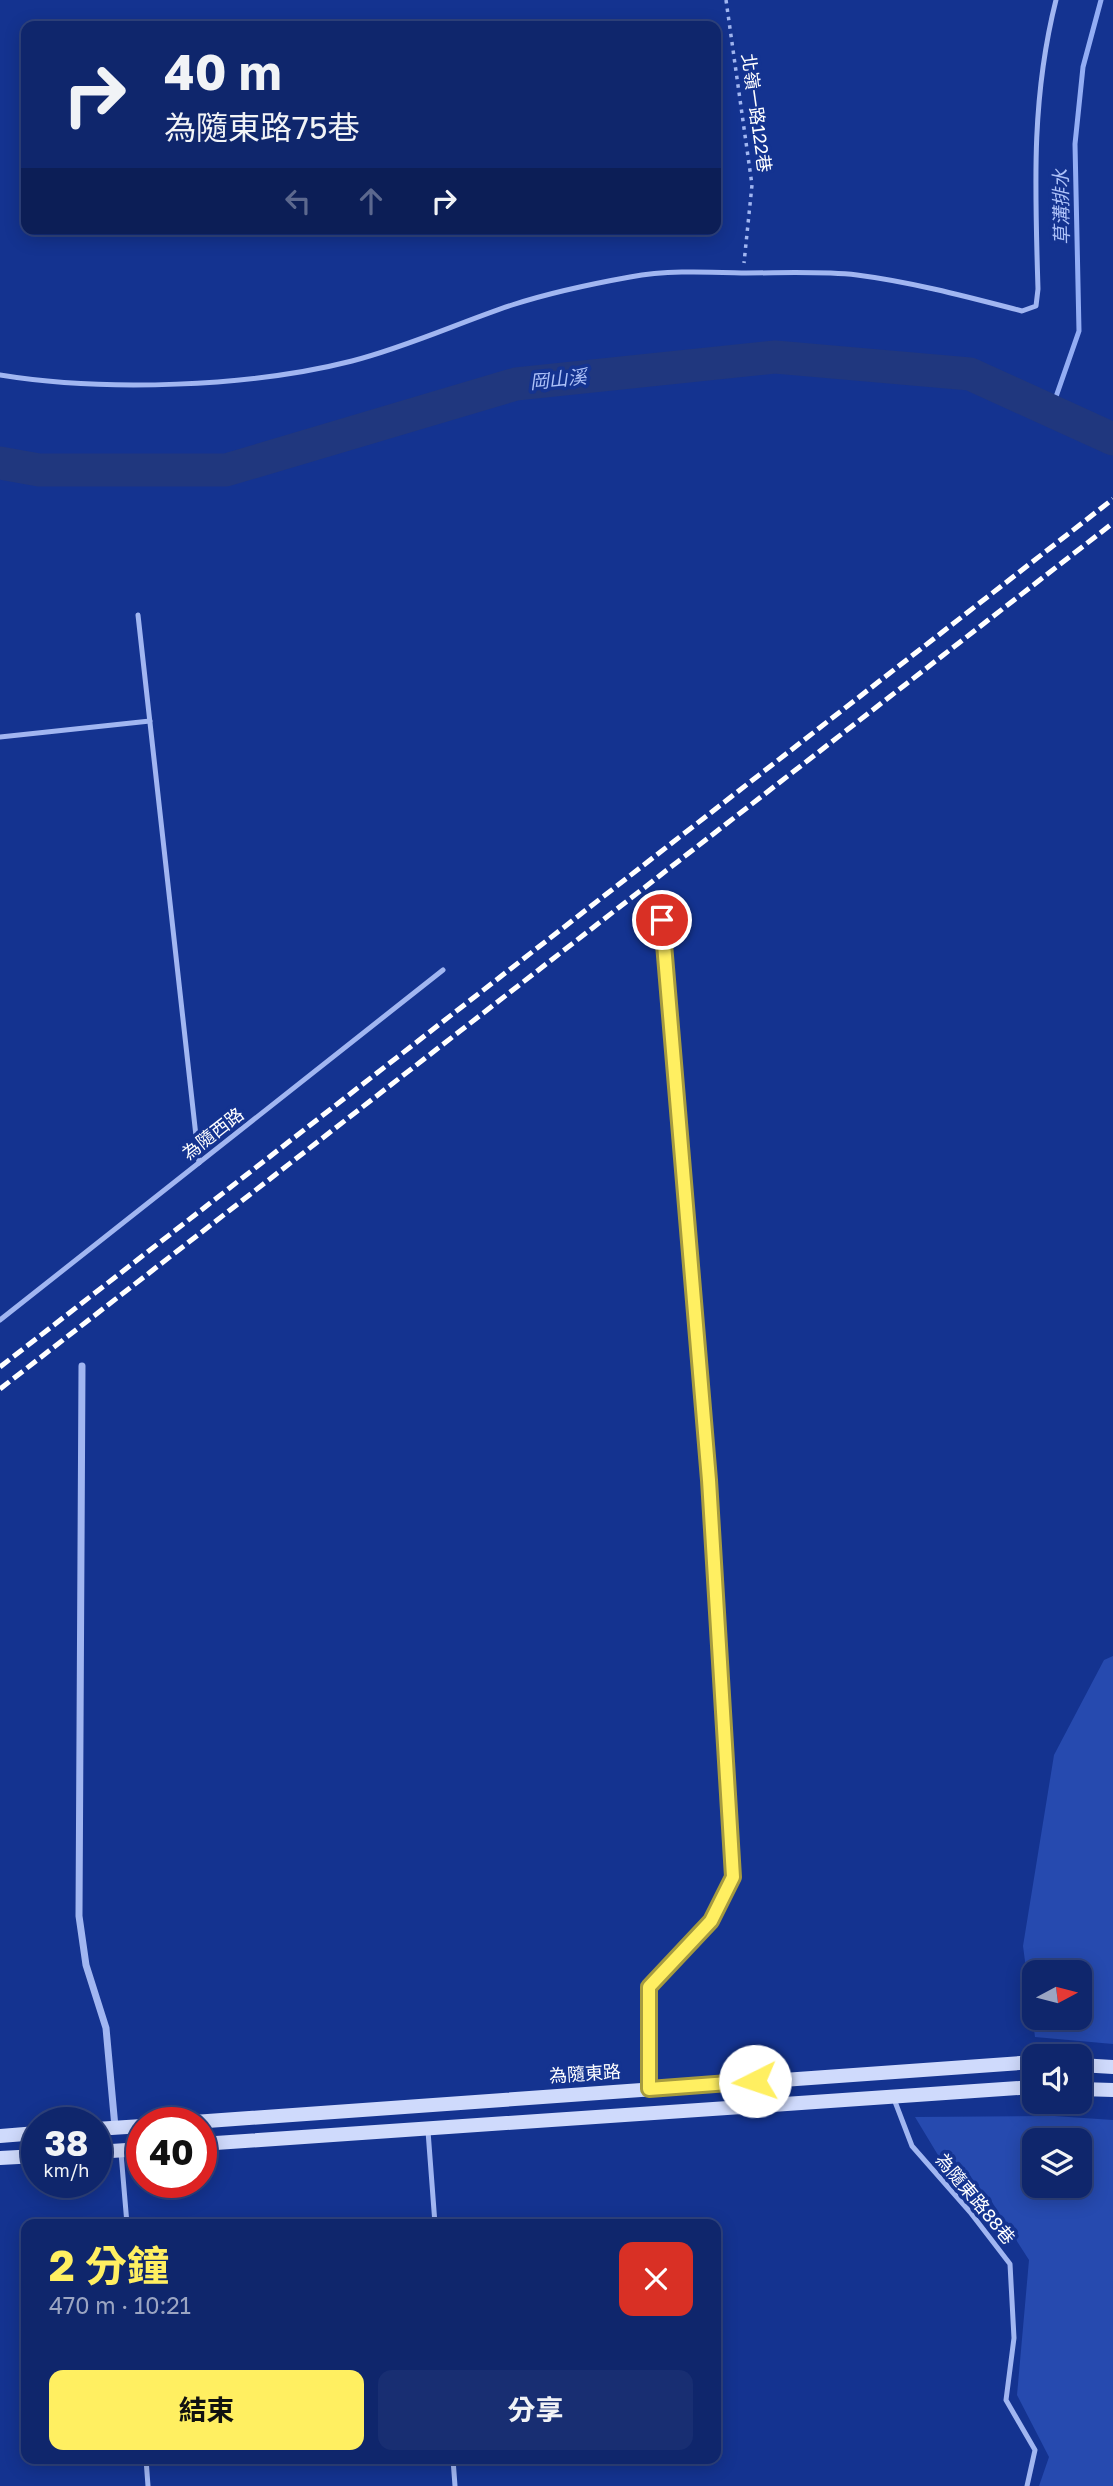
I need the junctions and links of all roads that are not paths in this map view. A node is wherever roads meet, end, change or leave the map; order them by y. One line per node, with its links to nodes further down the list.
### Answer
1 (1056, 0): 2 (lane)
2 (0, 375)
3 (138, 615): 4 (lane)
4 (150, 721): 5 (lane); 8 (lane)
5 (0, 737)
6 (662, 920): 15 (street)
7 (443, 971): 8 (lane, 為隨西路)
8 (199, 1163): 9 (lane, 為隨西路)
9 (0, 1320)
10 (82, 1366): 21 (street)
11 (1022, 2063): 15 (street, 為隨東路)
12 (1092, 2066): 13 (street)
13 (1113, 2067)
14 (1022, 2088): 18 (street)
15 (649, 2089): 19 (street, 為隨東路)
16 (1092, 2089): 17 (street)
17 (1113, 2090)
18 (893, 2096): 23 (street); 38 (lane, 為隨東路88巷)
19 (217, 2120)
20 (112, 2127): 21 (street)
21 (116, 2127): 22 (street)
22 (126, 2127)
23 (428, 2128): 26 (street); 33 (lane)
24 (21, 2134): 25 (street)
25 (0, 2136)
26 (217, 2143)
27 (121, 2150): 28 (street); 29 (street); 32 (lane)
28 (126, 2150)
29 (112, 2151)
30 (21, 2157): 31 (street)
31 (0, 2158)
32 (127, 2219)
33 (435, 2219)
34 (146, 2464): 36 (lane)
35 (453, 2464): 37 (lane)
36 (148, 2486)
37 (455, 2486)
38 (1027, 2486)

